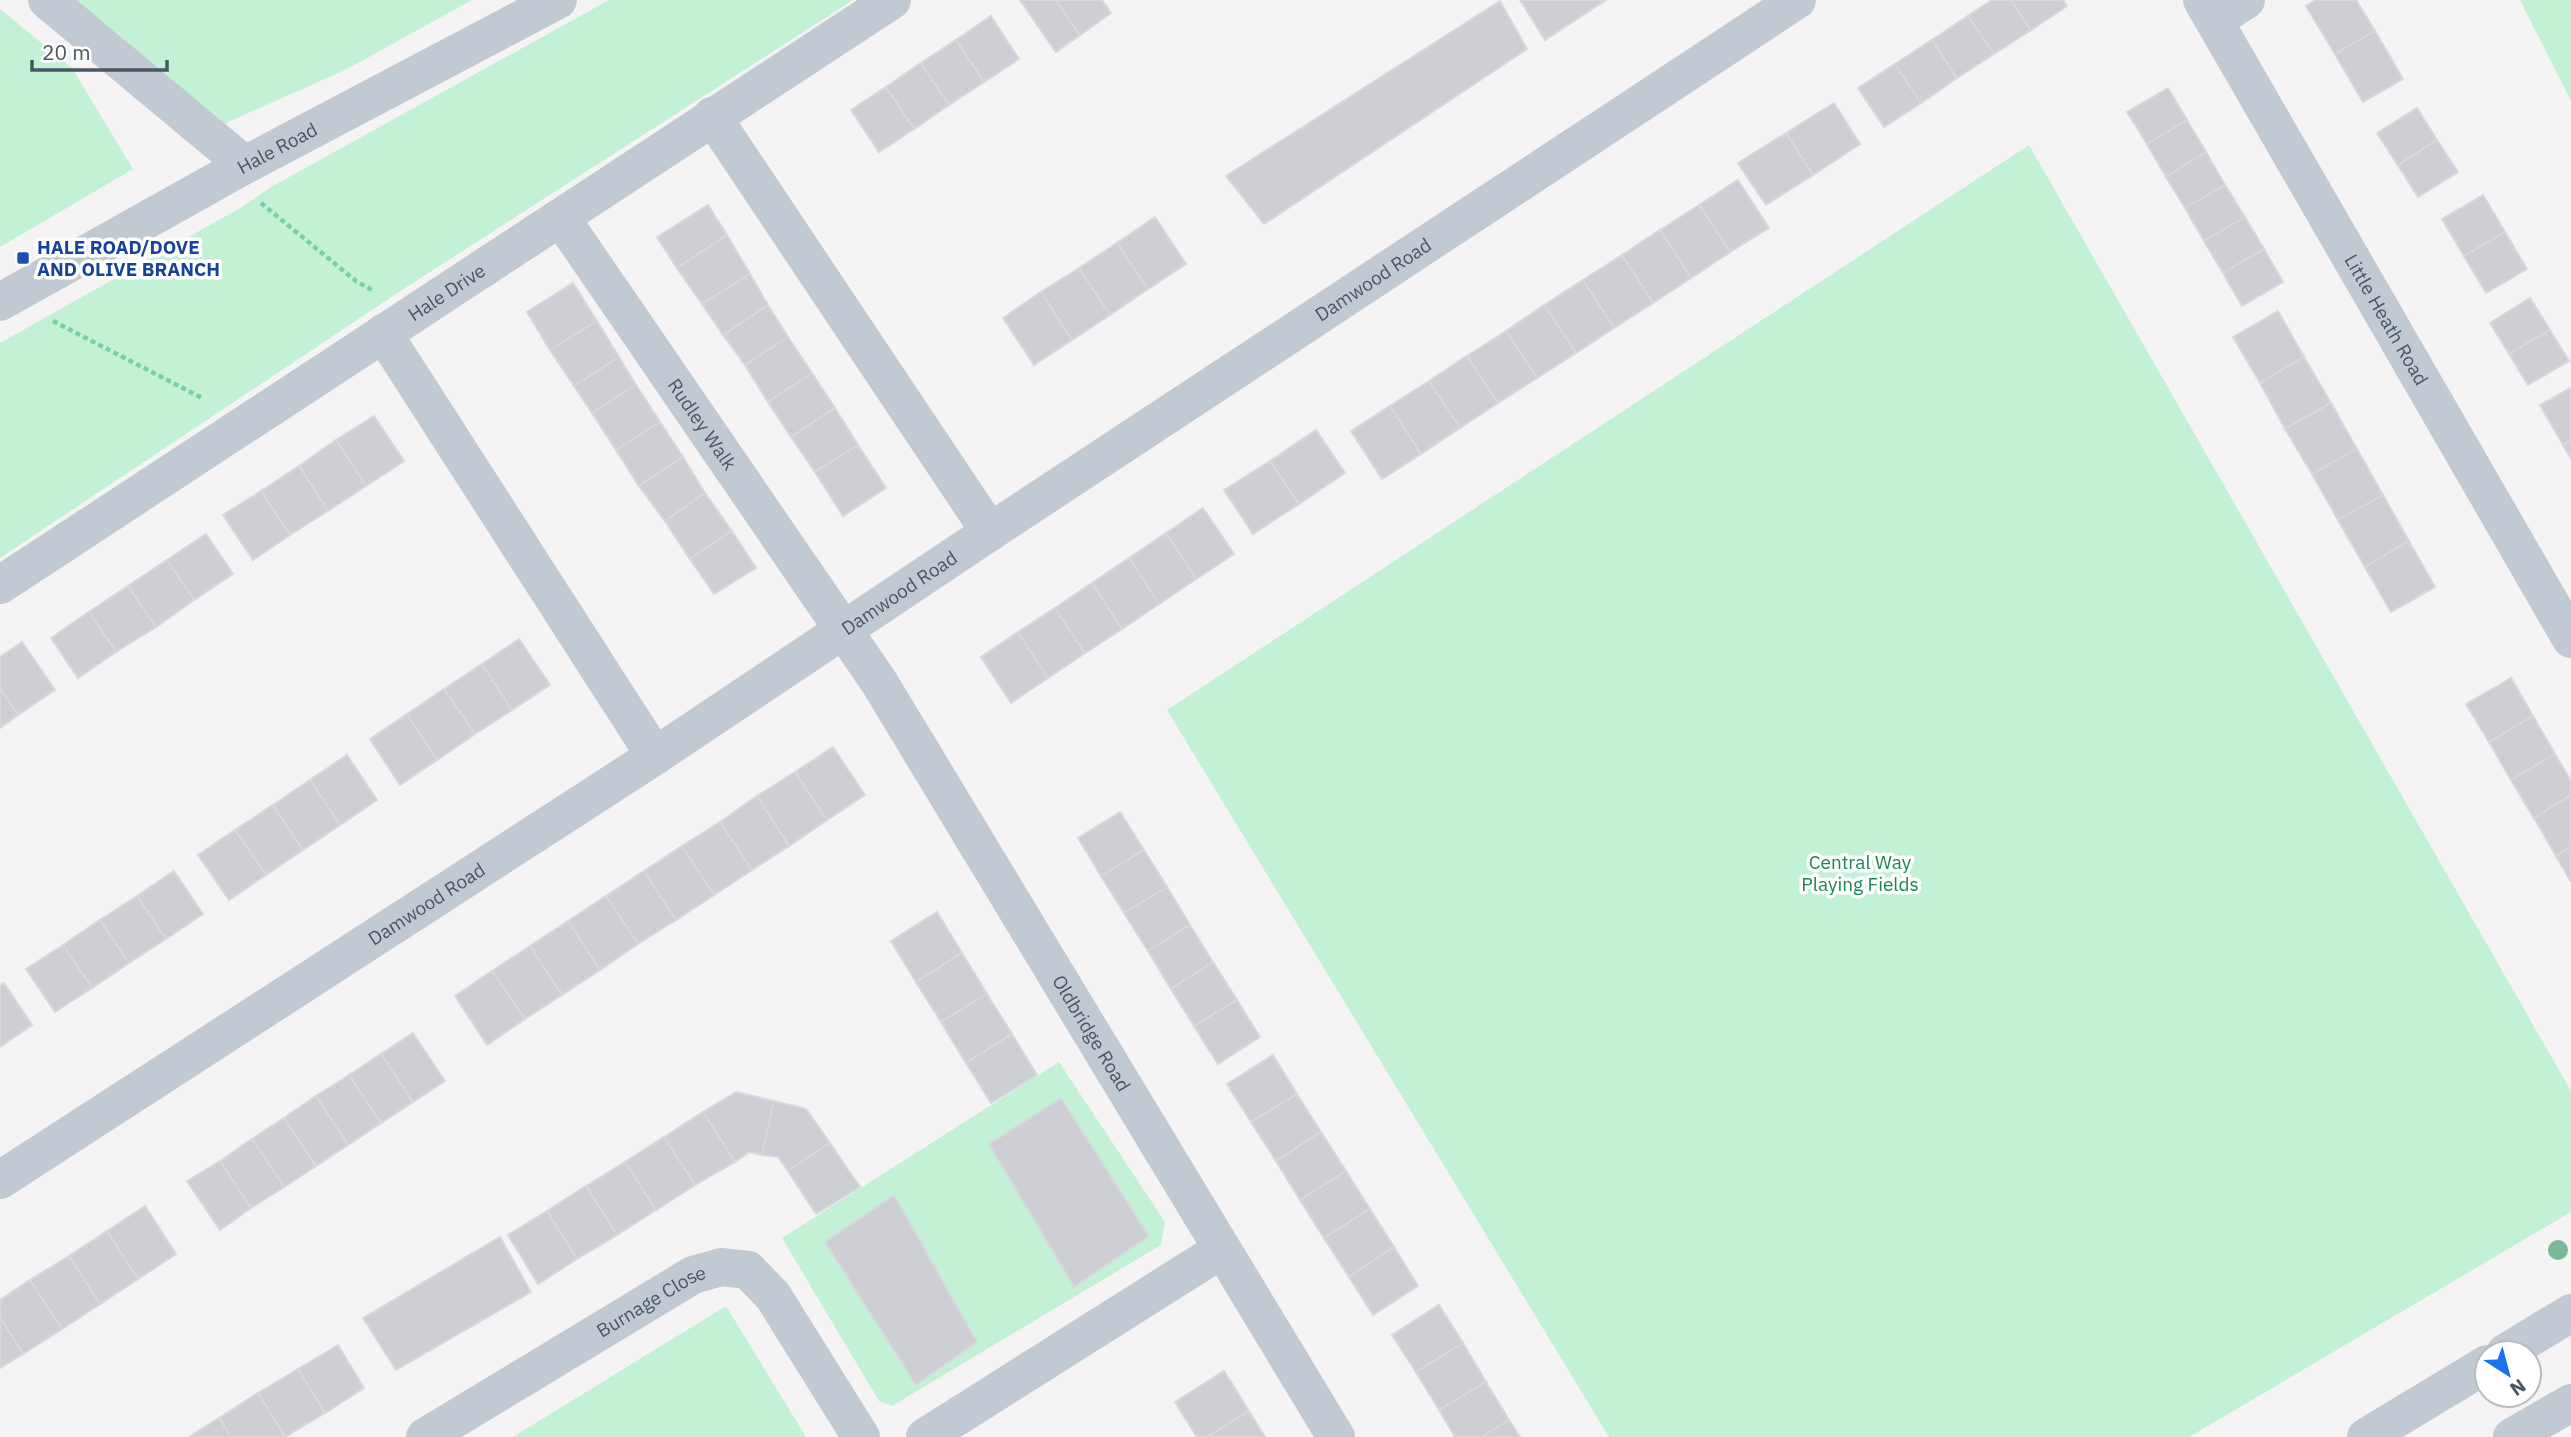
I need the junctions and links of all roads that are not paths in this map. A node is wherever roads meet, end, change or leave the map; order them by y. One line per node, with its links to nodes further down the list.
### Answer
1 (47, 0): 7 (street)
2 (558, 0): 7 (street, Hale Road)
3 (892, 0): 6 (street, Hale Drive)
4 (1797, 0): 11 (street, Damwood Road)
5 (2221, 7): 14 (street, Little Heath Road)
6 (712, 116): 8 (street, Hale Drive); 11 (street)
7 (236, 171): 9 (street, Hale Road)
8 (561, 218): 10 (street, Hale Drive); 13 (street, Rudley Walk)
9 (4, 300)
10 (398, 324): 12 (street, Hale Drive); 15 (street)
11 (990, 532): 13 (street, Damwood Road)
12 (0, 585)
13 (844, 631): 15 (street, Damwood Road); 17 (street, Oldbridge Road)
14 (2571, 639)
15 (655, 756): 16 (street, Damwood Road)
16 (0, 1180)
17 (1221, 1250): 24 (street); 25 (street, Oldbridge Road)
18 (2571, 1313): 19 (street)
19 (2528, 1339)
20 (2473, 1373): 26 (street)
21 (2571, 1403): 27 (street)
22 (425, 1437): 23 (street, Burnage Close)
23 (861, 1437)
24 (925, 1437)
25 (1336, 1437)
26 (2367, 1437)
27 (2512, 1437)

